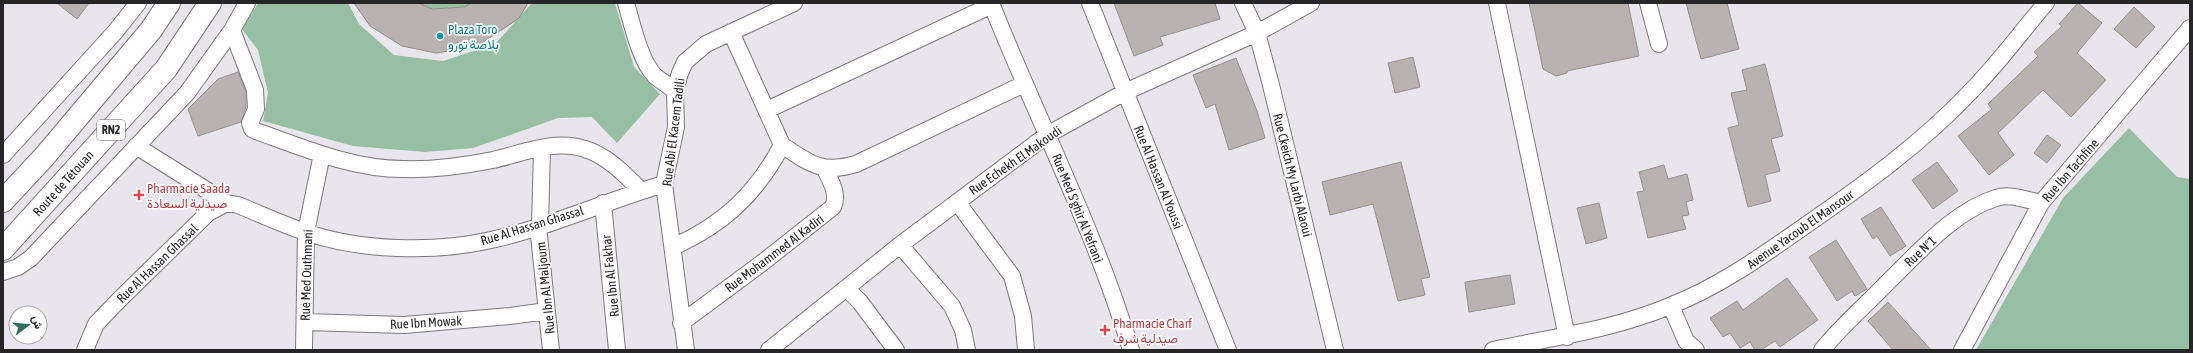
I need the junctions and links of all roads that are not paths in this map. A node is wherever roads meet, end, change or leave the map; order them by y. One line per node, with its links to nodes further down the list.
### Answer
1 (138, 3): 28 (street)
2 (169, 3): 32 (highway, RN2)
3 (210, 3): 41 (highway, Route de Tétouan / RN2)
4 (247, 3): 15 (street)
5 (626, 3): 20 (street)
6 (794, 3): 16 (street, Rue Abi El Kacem Tadili)
7 (1090, 3): 21 (street, Rue Al Hassan Al Youssi)
8 (1243, 3): 17 (street, Rue Ckeich My Larbi Alaoui)
9 (1311, 3): 17 (street, Rue Echekh El Makoudi)
10 (1497, 3): 48 (street)
11 (1648, 3): 18 (street)
12 (2046, 3): 44 (street, Avenue Yacoub El Mansour)
13 (991, 4): 19 (street, Rue Med S'ghir Al Yefrani); 22 (street)
14 (2190, 28): 34 (street, Rue Ibn Tachfine)
15 (232, 30): 25 (street); 27 (street)
16 (731, 32): 20 (street, Rue Abi El Kacem Tadili); 22 (street)
17 (1257, 33): 21 (street, Rue Echekh El Makoudi); 60 (street, Rue Ckeich My Larbi Alaoui)
18 (1659, 44)
19 (1024, 84): 23 (street, Rue Med S'ghir Al Yefrani); 29 (street)
20 (676, 91): 30 (street, Rue Abi El Kacem Tadili)
21 (1125, 92): 23 (street, Rue Echekh El Makoudi); 59 (street, Rue Al Hassan Al Youssi)
22 (767, 110): 24 (street)
23 (1048, 135): 33 (street, Rue Echekh El Makoudi); 58 (street, Rue Med S'ghir Al Yefrani)
24 (782, 145): 29 (street); 40 (street)
25 (136, 146): 35 (street); 42 (street)
26 (542, 148): 27 (street); 31 (street); 37 (street, Rue Ibn Al Maljoum)
27 (322, 154): 38 (street, Rue Med Outhmani)
28 (3, 156)
29 (825, 169): 47 (street, Rue Mohammed Al Kadiri)
30 (664, 184): 31 (street, Rue Al Hassan Ghassal); 40 (street, Rue Abi El Kacem Tadili)
31 (641, 190): 36 (street, Rue Al Hassan Ghassal)
32 (3, 201)
33 (957, 202): 39 (street, Rue Echekh El Makoudi); 57 (street)
34 (2040, 202): 63 (street, Rue N°1); 64 (street, Rue Ibn Tachfine)
35 (227, 203): 38 (street, Rue Al Hassan Ghassal); 49 (street, Rue Al Hassan Ghassal)
36 (603, 203): 37 (street, Rue Al Hassan Ghassal); 52 (street, Rue Ibn Al Fakhar)
37 (539, 226): 38 (street, Rue Al Hassan Ghassal); 45 (street, Rue Ibn Al Maljoum)
38 (306, 232): 46 (street, Rue Med Outhmani)
39 (900, 245): 43 (street, Rue Echekh El Makoudi); 56 (street)
40 (673, 246): 47 (street, Rue Abi El Kacem Tadili)
41 (3, 249)
42 (3, 272)
43 (846, 288): 54 (street, Rue Echekh El Makoudi); 55 (street)
44 (1671, 306): 48 (street, Avenue Yacoub El Mansour); 62 (street)
45 (547, 311): 46 (street, Rue Ibn Mowak); 51 (street, Rue Ibn Al Maljoum)
46 (305, 322): 50 (street, Rue Med Outhmani)
47 (682, 323): 53 (street, Rue Abi El Kacem Tadili)
48 (1567, 337): 61 (street, Avenue Yacoub El Mansour)
49 (85, 350)
50 (304, 350)
51 (551, 350)
52 (617, 350)
53 (686, 350)
54 (769, 350)
55 (896, 350)
56 (966, 350)
57 (1026, 350)
58 (1131, 350)
59 (1228, 350)
60 (1336, 350)
61 (1493, 350)
62 (1696, 350)
63 (1822, 350)
64 (1962, 350)

